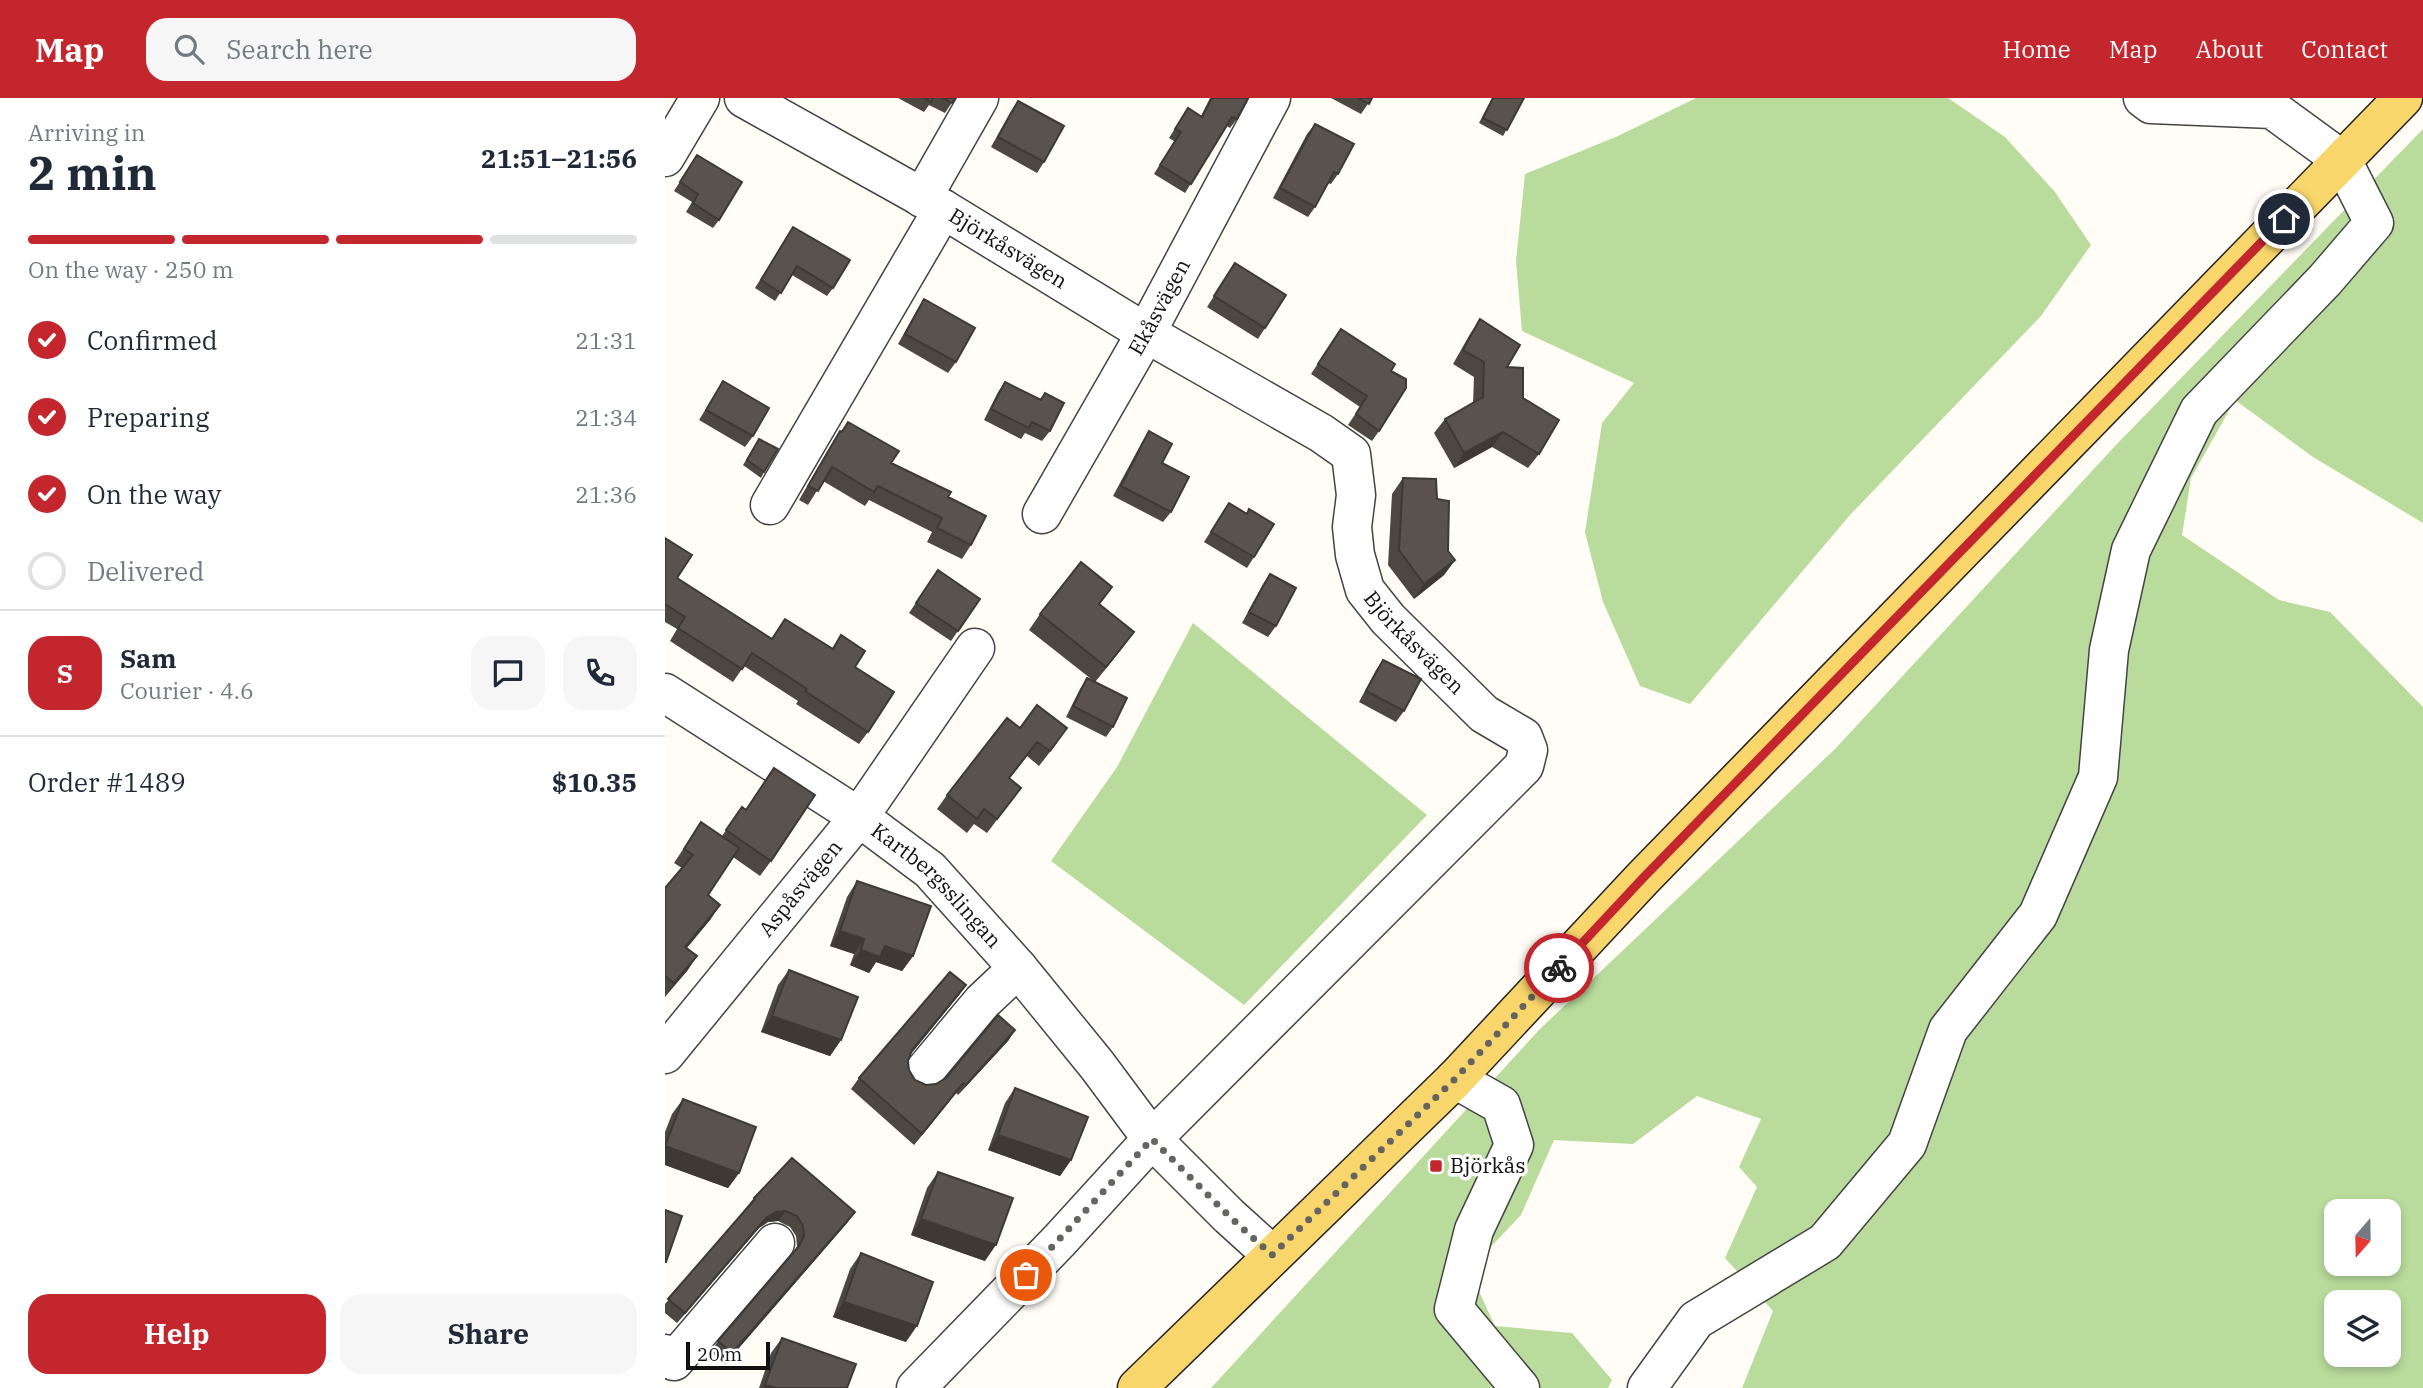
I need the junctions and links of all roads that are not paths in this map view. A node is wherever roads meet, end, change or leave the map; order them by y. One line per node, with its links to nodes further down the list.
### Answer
1 (700, 98): 8 (street)
2 (744, 98): 10 (street, Björkåsvägen)
3 (979, 98): 10 (street)
4 (1271, 98): 11 (street, Ekåsvägen)
5 (2143, 98): 7 (street)
6 (2403, 98): 9 (main road)
7 (2272, 103): 9 (street)
8 (665, 157)
9 (2342, 160): 20 (main road); 28 (street)
10 (932, 203): 11 (street, Björkåsvägen); 12 (street)
11 (1146, 332): 13 (street, Ekåsvägen); 21 (street, Björkåsvägen)
12 (770, 505)
13 (1042, 514)
14 (975, 648): 16 (street, Aspåsvägen)
15 (665, 693): 16 (street, Kartbergsslingan)
16 (859, 817): 17 (street, Kartbergsslingan); 18 (street, Aspåsvägen)
17 (1018, 968): 19 (street); 21 (street, Kartbergsslingan)
18 (665, 1054)
19 (922, 1074)
20 (1455, 1079): 23 (main road); 27 (street)
21 (1152, 1139): 23 (street); 25 (street)
22 (775, 1243): 24 (street)
23 (1272, 1255): 26 (main road)
24 (665, 1354)
25 (916, 1388)
26 (1137, 1388)
27 (1520, 1388)
28 (1647, 1388)

